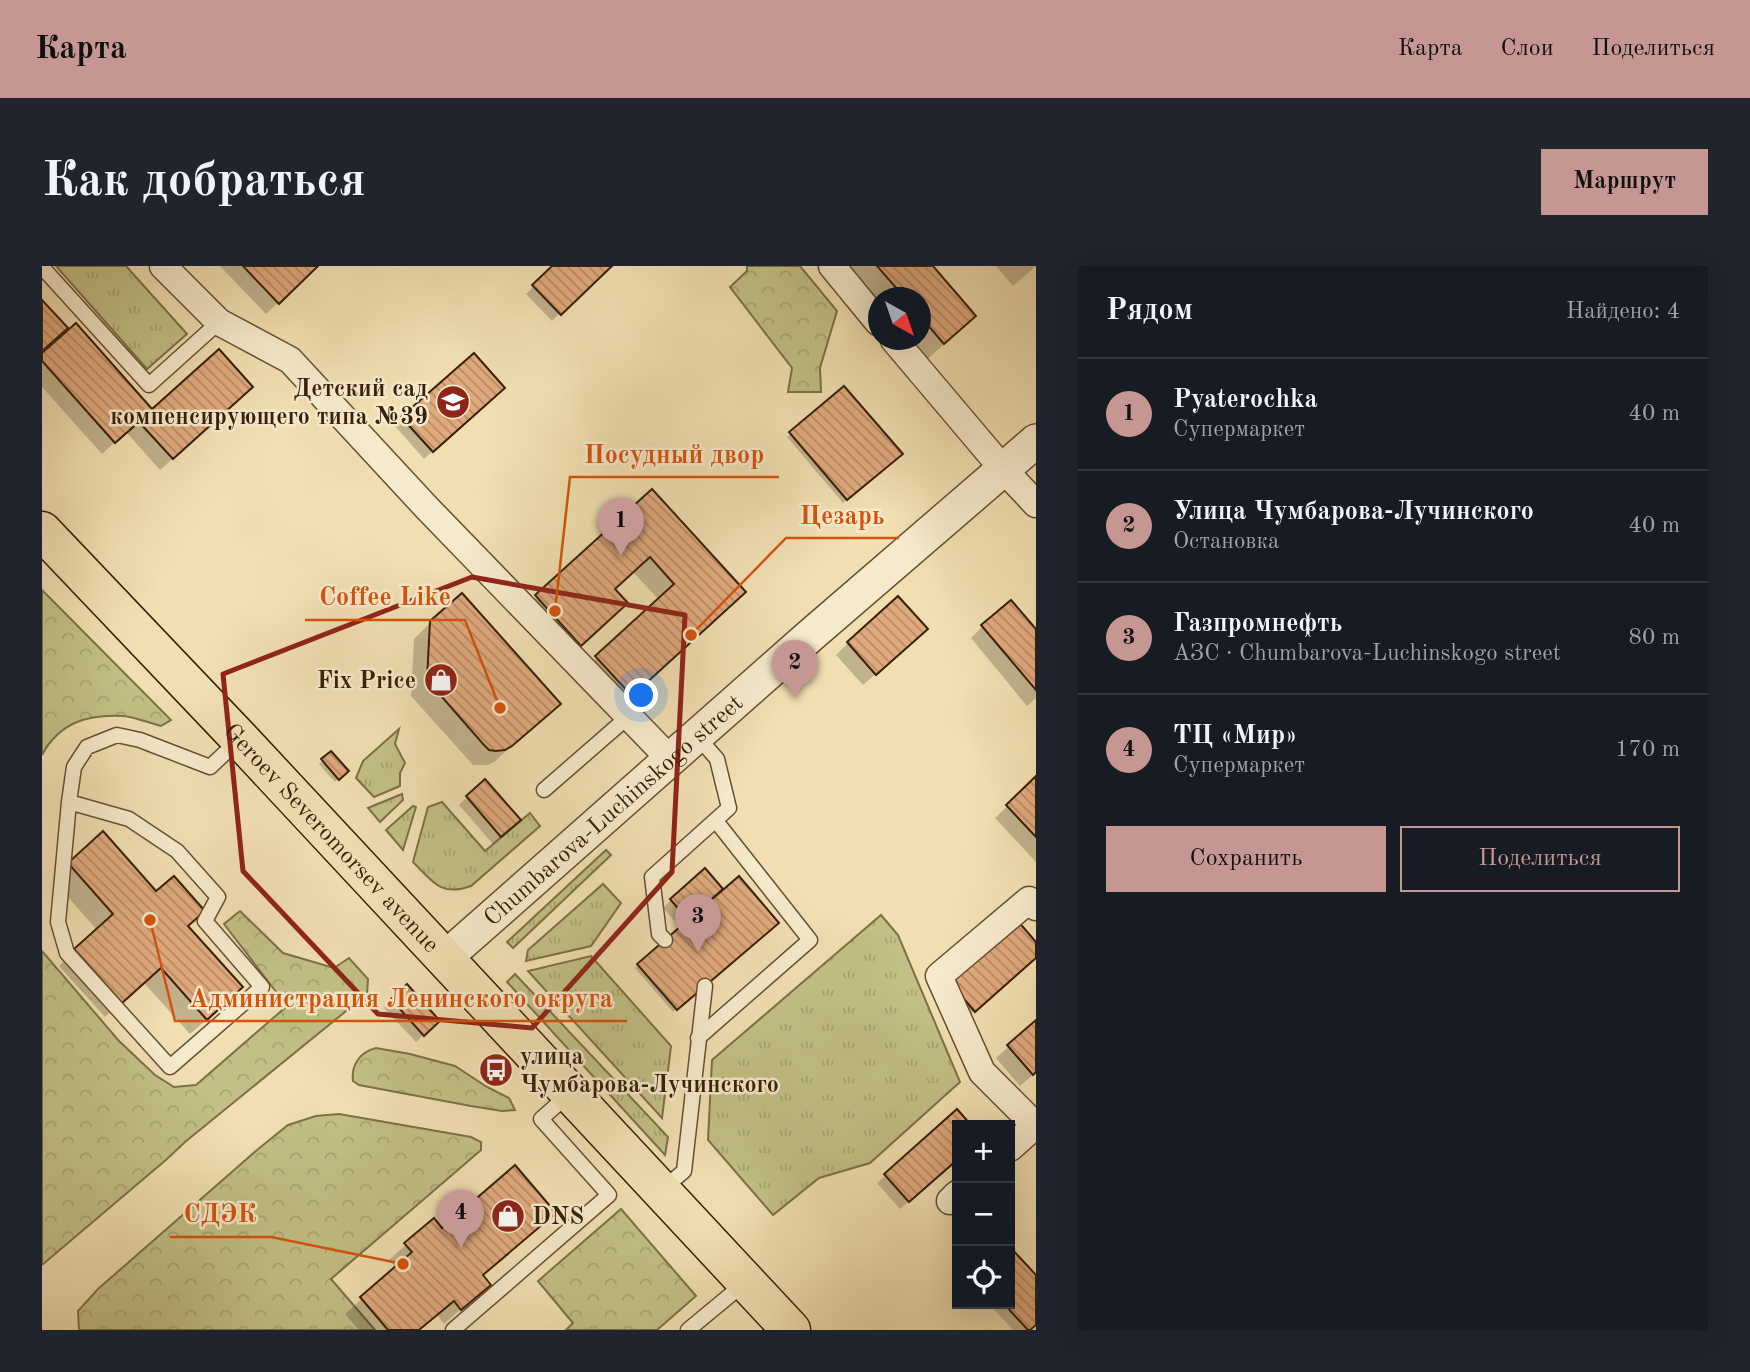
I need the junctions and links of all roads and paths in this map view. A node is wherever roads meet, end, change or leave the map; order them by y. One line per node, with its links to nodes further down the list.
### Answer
1 (163, 266): 5 (street)
2 (832, 266): 4 (street)
3 (42, 267): 5 (lane)
4 (868, 310)
5 (219, 323): 11 (street)
6 (902, 350): 8 (street)
7 (1036, 441): 8 (street, Chumbarova-Luchinskogo street)
8 (1003, 469): 9 (street); 12 (street, Chumbarova-Luchinskogo street)
9 (1036, 504)
10 (42, 531): 13 (main road, Geroev Severomorsev avenue)
11 (629, 716): 14 (street); 15 (lane)
12 (697, 736): 14 (street, Chumbarova-Luchinskogo street); 17 (lane)
13 (240, 739): 16 (lane); 20 (main road, Geroev Severomorsev avenue)
14 (670, 759): 20 (street, Chumbarova-Luchinskogo street)
15 (544, 790)
16 (69, 802): 16 (lane)
17 (716, 821): 19 (lane); 22 (lane)
18 (1036, 907): 24 (street)
19 (665, 940)
20 (445, 958): 23 (main road, Geroev Severomorsev avenue)
21 (705, 986): 22 (lane)
22 (698, 1038): 26 (lane)
23 (571, 1092): 26 (main road, Geroev Severomorsev avenue); 28 (lane)
24 (1036, 1125): 25 (street)
25 (1015, 1144)
26 (662, 1189): 27 (main road, Geroev Severomorsev avenue)
27 (747, 1282): 29 (lane); 30 (main road, Geroev Severomorsev avenue)
28 (453, 1330)
29 (688, 1330)
30 (791, 1330)

